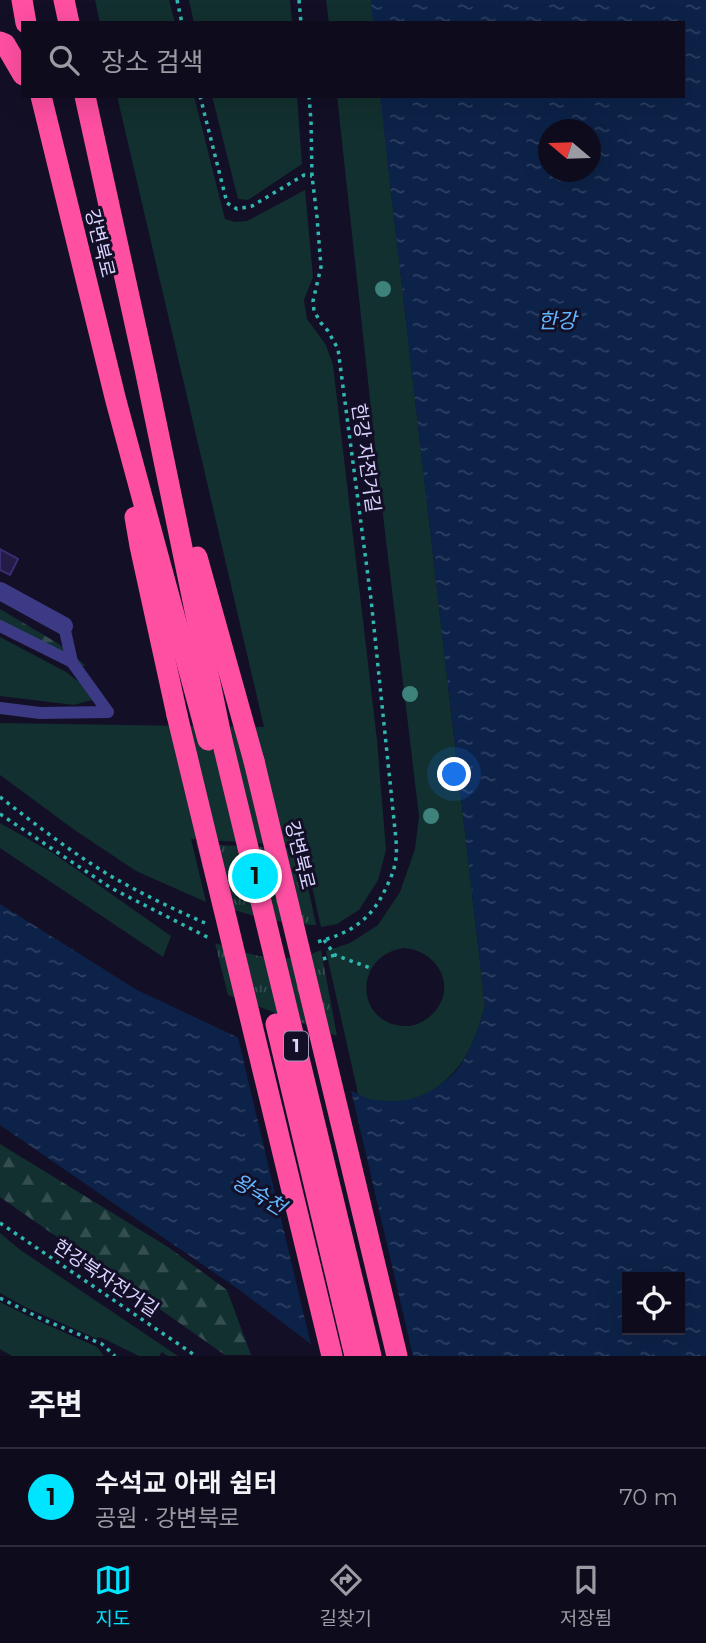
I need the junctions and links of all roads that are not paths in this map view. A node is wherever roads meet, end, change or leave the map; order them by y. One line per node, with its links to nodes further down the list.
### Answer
1 (22, 0): 3 (highway)
2 (64, 0): 4 (highway)
3 (26, 21)
4 (69, 21)
5 (0, 42): 6 (highway)
6 (21, 72)
7 (85, 98): 9 (highway, 강변북로)
8 (41, 99): 10 (highway, 강변북로)
9 (145, 369): 16 (highway, 강변북로); 20 (highway, 강변북로, bridge)
10 (116, 401): 16 (highway, 강변북로); 17 (highway, 강변북로, bridge)
11 (0, 591): 13 (street)
12 (0, 626): 14 (lane)
13 (64, 626): 14 (lane)
14 (72, 662): 15 (lane)
15 (0, 708)
16 (214, 738): 18 (highway, 강변북로 / 1, bridge); 19 (highway, 강변북로 / 1, bridge)
17 (332, 1356)
18 (355, 1356)
19 (371, 1356)
20 (397, 1356)

